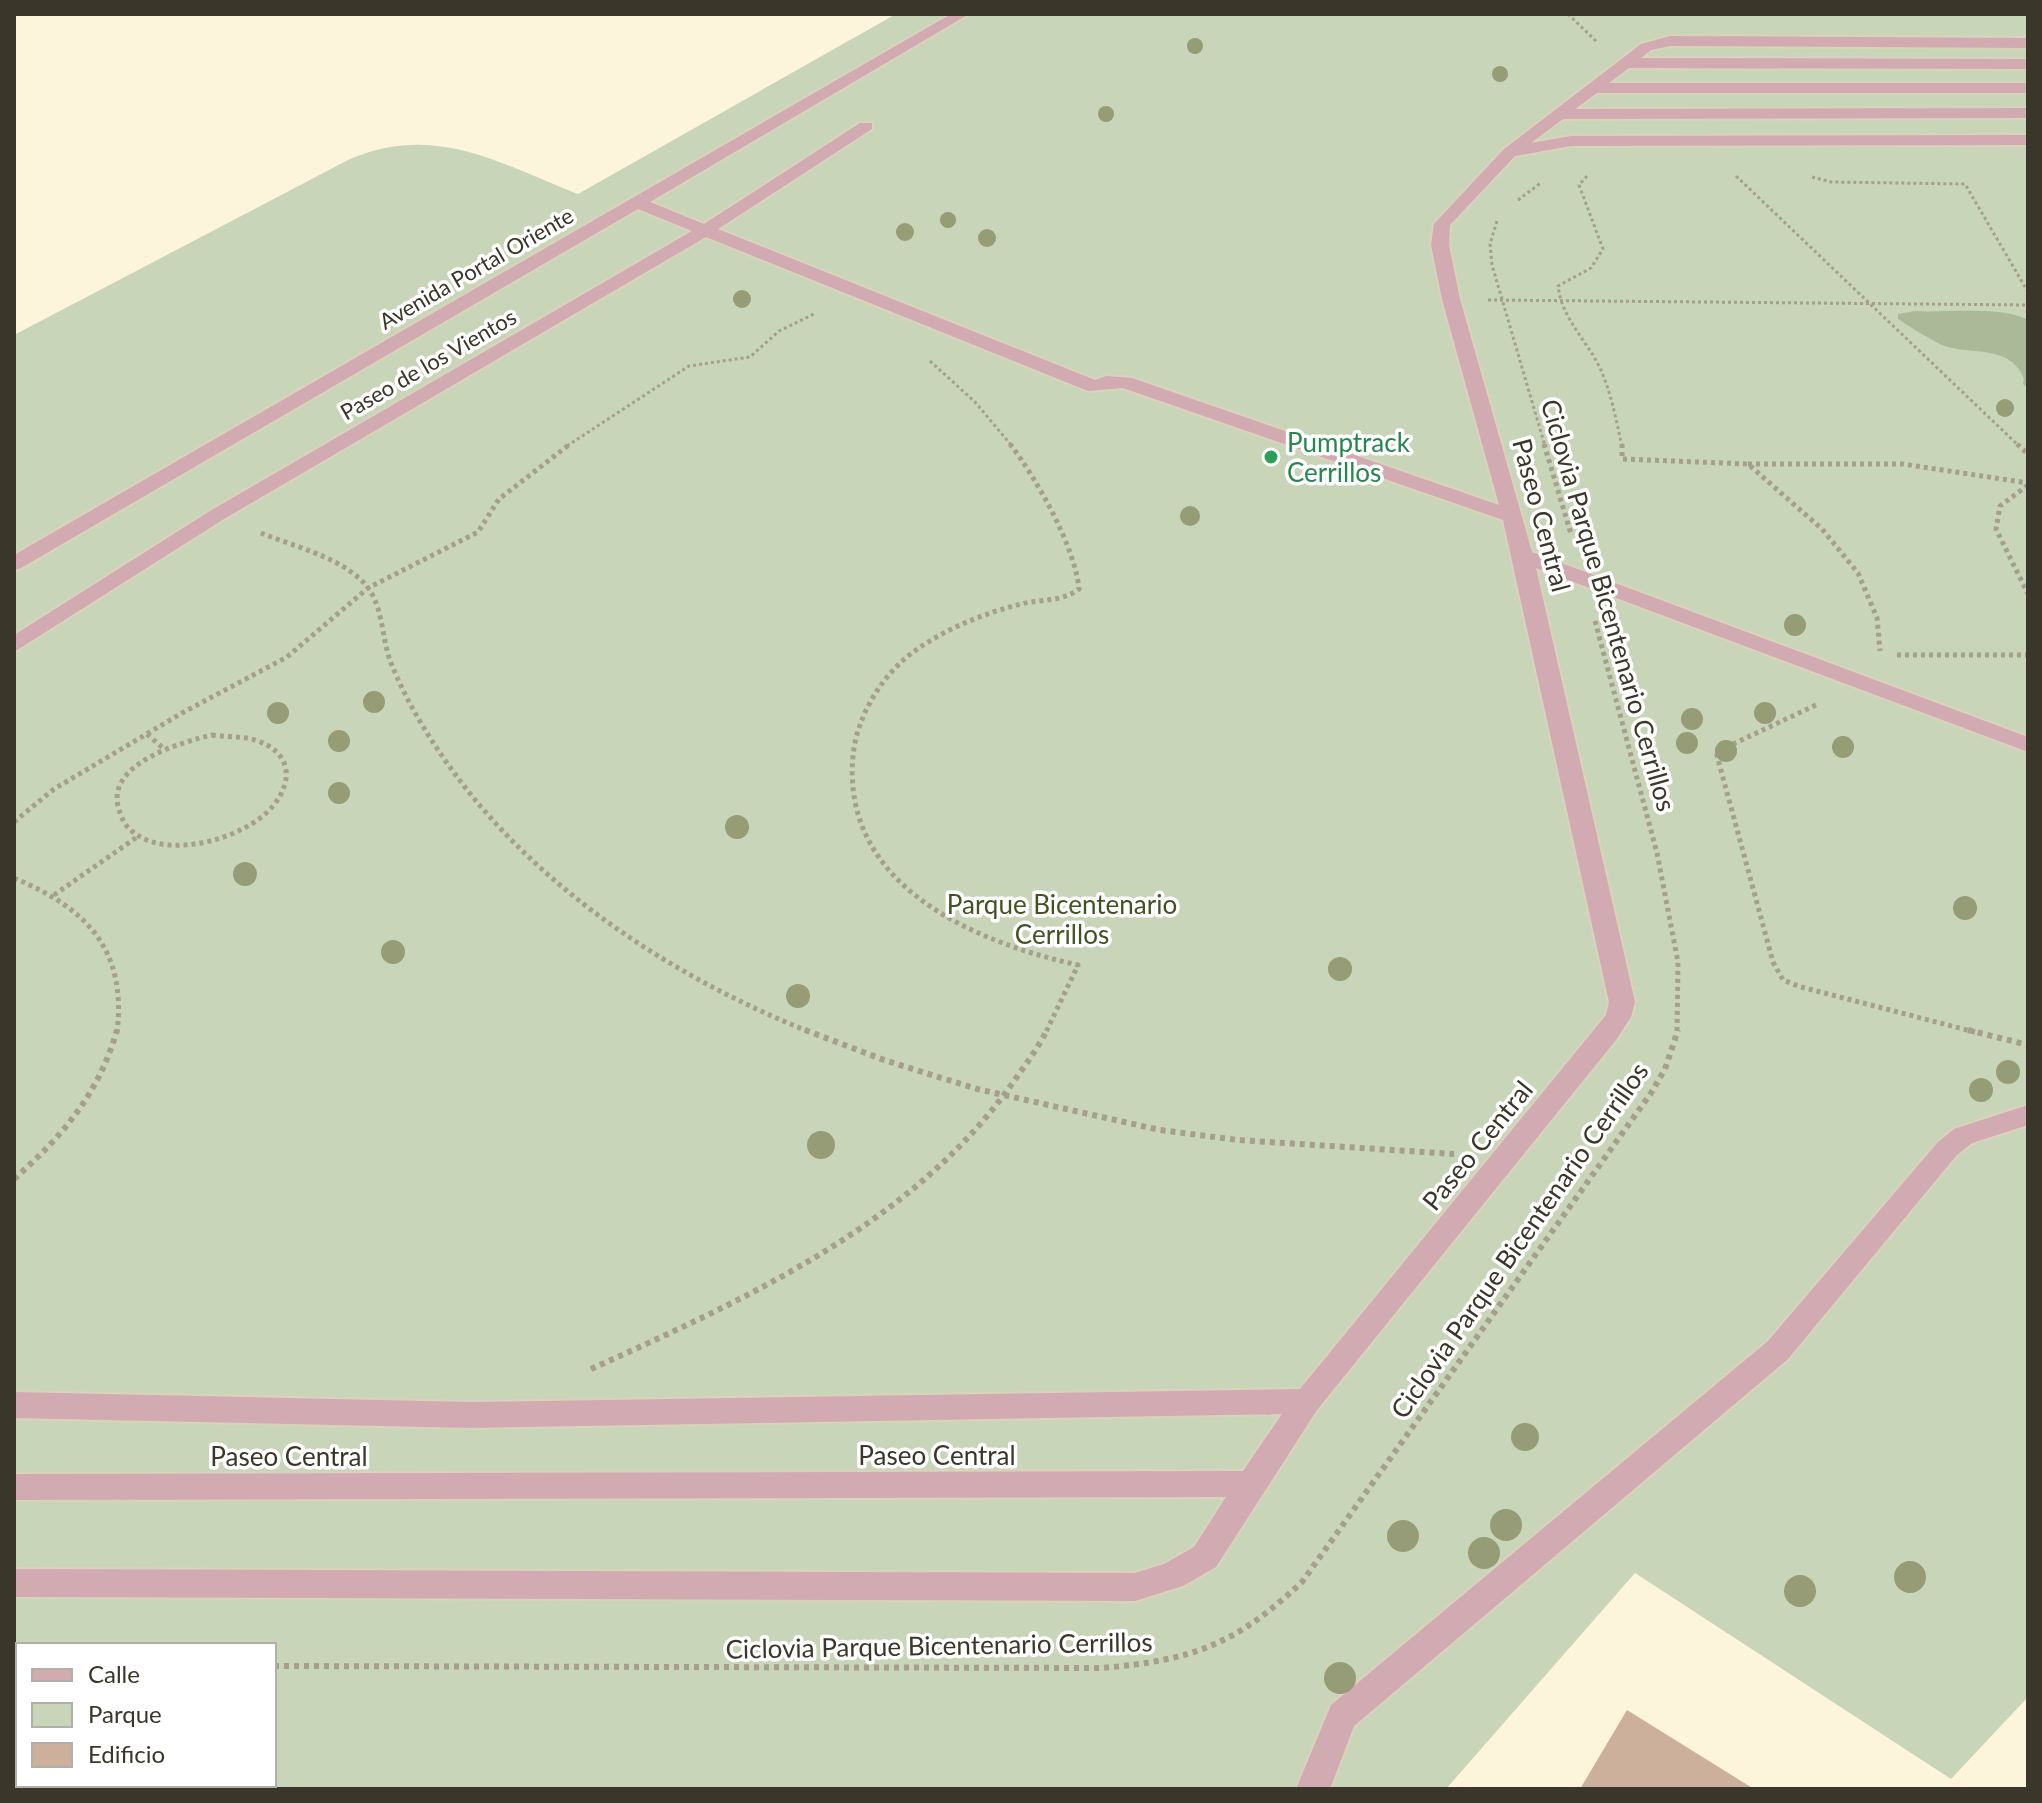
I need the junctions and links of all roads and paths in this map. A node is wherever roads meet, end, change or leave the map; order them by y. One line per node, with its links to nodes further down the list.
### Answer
1 (962, 14): 16 (street, Avenida Portal Oriente)
2 (2028, 43): 3 (street, Paseo Central)
3 (1625, 63): 4 (street); 5 (street, Paseo Central)
4 (2028, 64)
5 (1593, 88): 6 (street); 8 (street, Paseo Central)
6 (2028, 88)
7 (2028, 113): 8 (street)
8 (1559, 114): 11 (street, Paseo Central)
9 (866, 126): 19 (street, Paseo de los Vientos)
10 (2028, 140): 11 (street)
11 (1510, 152): 22 (street, Paseo Central)
12 (1747, 171): 25 (path)
13 (1597, 172): 24 (path)
14 (1806, 175): 21 (path)
15 (1545, 180): 17 (path)
16 (637, 203): 19 (street); 34 (street, Avenida Portal Oriente)
17 (1512, 206)
18 (1505, 212): 23 (path, Ciclovia Parque Bicentenario Cerrillos)
19 (707, 229): 20 (street); 31 (street, Paseo de los Vientos)
20 (855, 291): 27 (street); 36 (path)
21 (2028, 292)
22 (1451, 299): 23 (path); 32 (street, Paseo Central)
23 (1502, 300): 24 (path); 35 (path, Ciclovia Parque Bicentenario Cerrillos)
24 (1558, 301): 25 (path); 29 (path)
25 (1867, 304): 26 (path); 28 (path)
26 (2028, 305)
27 (906, 313): 32 (street); 49 (path)
28 (2028, 454)
29 (1748, 464): 30 (path); 39 (path)
30 (2028, 484): 37 (path)
31 (217, 515): 36 (path); 38 (street, Paseo de los Vientos)
32 (1513, 517): 33 (street, Paseo Central)
33 (1523, 556): 35 (street); 51 (street, Paseo Central)
34 (14, 564)
35 (1584, 578): 40 (street); 59 (path, Ciclovia Parque Bicentenario Cerrillos)
36 (368, 588): 41 (path); 49 (path)
37 (2028, 594)
38 (14, 645)
39 (2028, 655)
40 (1850, 680): 42 (street); 48 (path)
41 (147, 734): 43 (path); 44 (path)
42 (2028, 745)
43 (163, 748): 45 (path); 45 (path)
44 (14, 822)
45 (137, 837): 47 (path)
46 (14, 878): 47 (path)
47 (54, 895): 52 (path)
48 (2028, 1045)
49 (1006, 1096): 51 (path); 53 (path)
50 (2028, 1115): 60 (street)
51 (1507, 1155): 54 (street, Paseo Central)
52 (14, 1179)
53 (583, 1372)
54 (1307, 1401): 55 (street); 56 (street, Paseo Central)
55 (14, 1405)
56 (1251, 1484): 57 (street, Paseo Central); 58 (street)
57 (14, 1487)
58 (14, 1583)
59 (276, 1666)
60 (1313, 1789)

